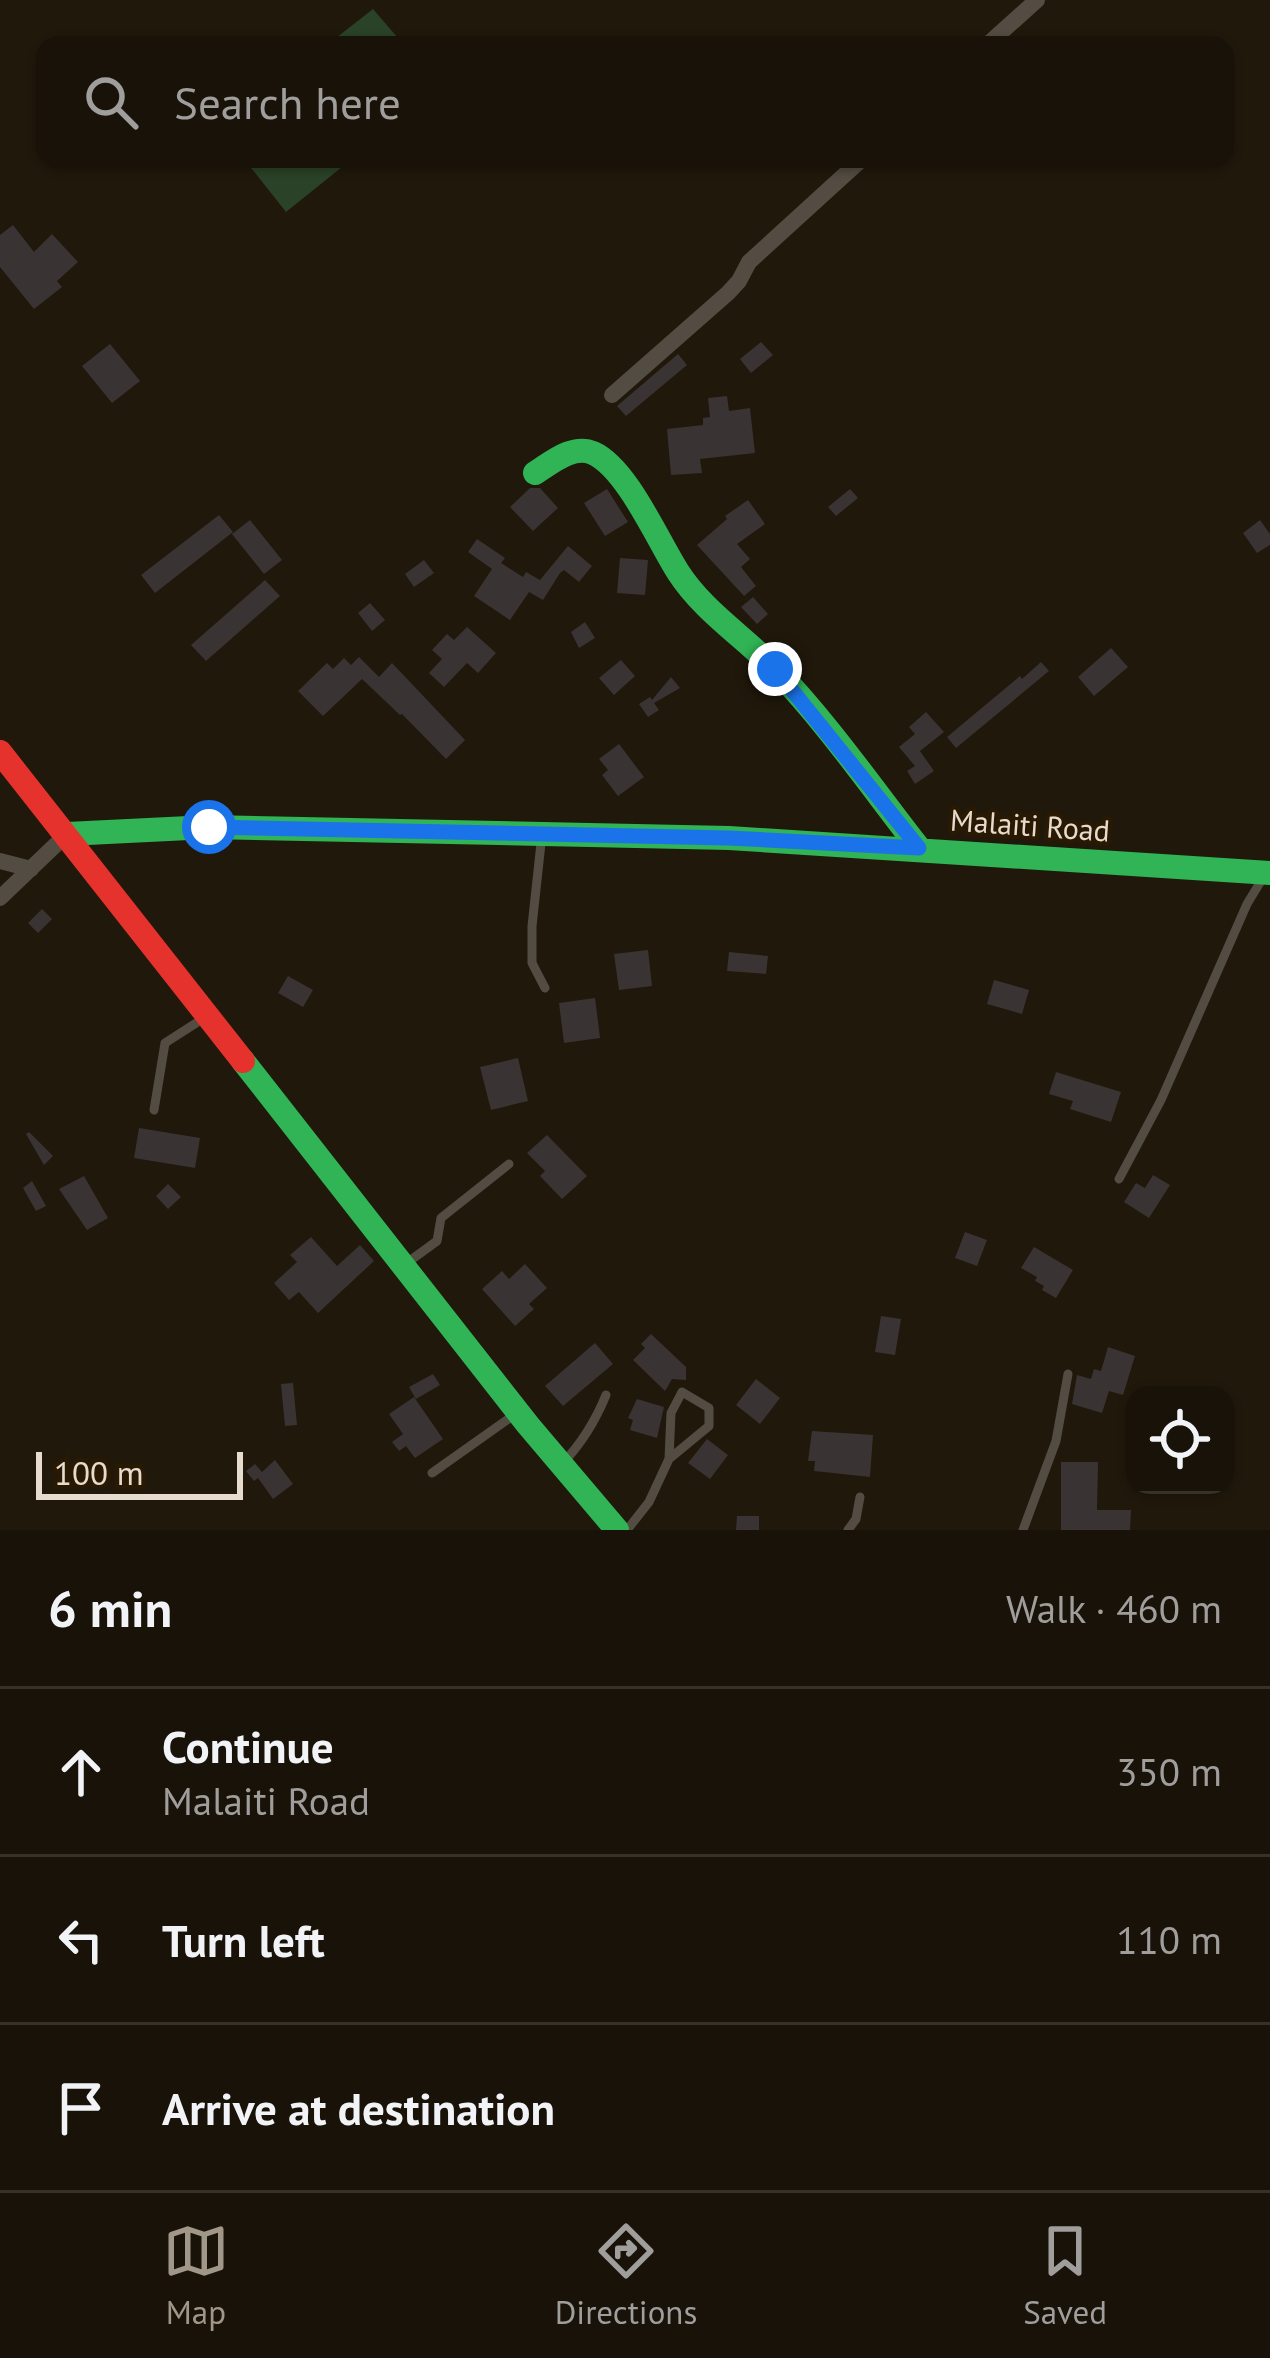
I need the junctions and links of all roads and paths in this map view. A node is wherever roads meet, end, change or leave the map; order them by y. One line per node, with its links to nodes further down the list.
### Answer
1 (1036, 0): 2 (street)
2 (997, 36)
3 (852, 168): 4 (street)
4 (612, 394)
5 (535, 473): 9 (street)
6 (0, 752): 7 (street)
7 (67, 835): 8 (street, Malaiti Road); 11 (street); 15 (street)
8 (542, 835): 9 (street, Malaiti Road); 14 (lane)
9 (919, 848): 12 (street, Malaiti Road)
10 (0, 861): 11 (street)
11 (31, 869): 13 (street)
12 (1268, 872): 18 (lane)
13 (0, 898)
14 (545, 988)
15 (209, 1015): 16 (lane); 19 (street)
16 (154, 1110)
17 (509, 1164): 19 (lane)
18 (1119, 1179)
19 (404, 1264): 22 (street)
20 (1068, 1374): 30 (lane)
21 (606, 1395): 24 (lane)
22 (518, 1412): 24 (street); 25 (lane)
23 (669, 1459): 23 (lane); 28 (lane)
24 (562, 1464): 27 (street)
25 (432, 1473)
26 (860, 1497): 29 (lane)
27 (617, 1530)
28 (628, 1530)
29 (848, 1530)
30 (1023, 1530)

